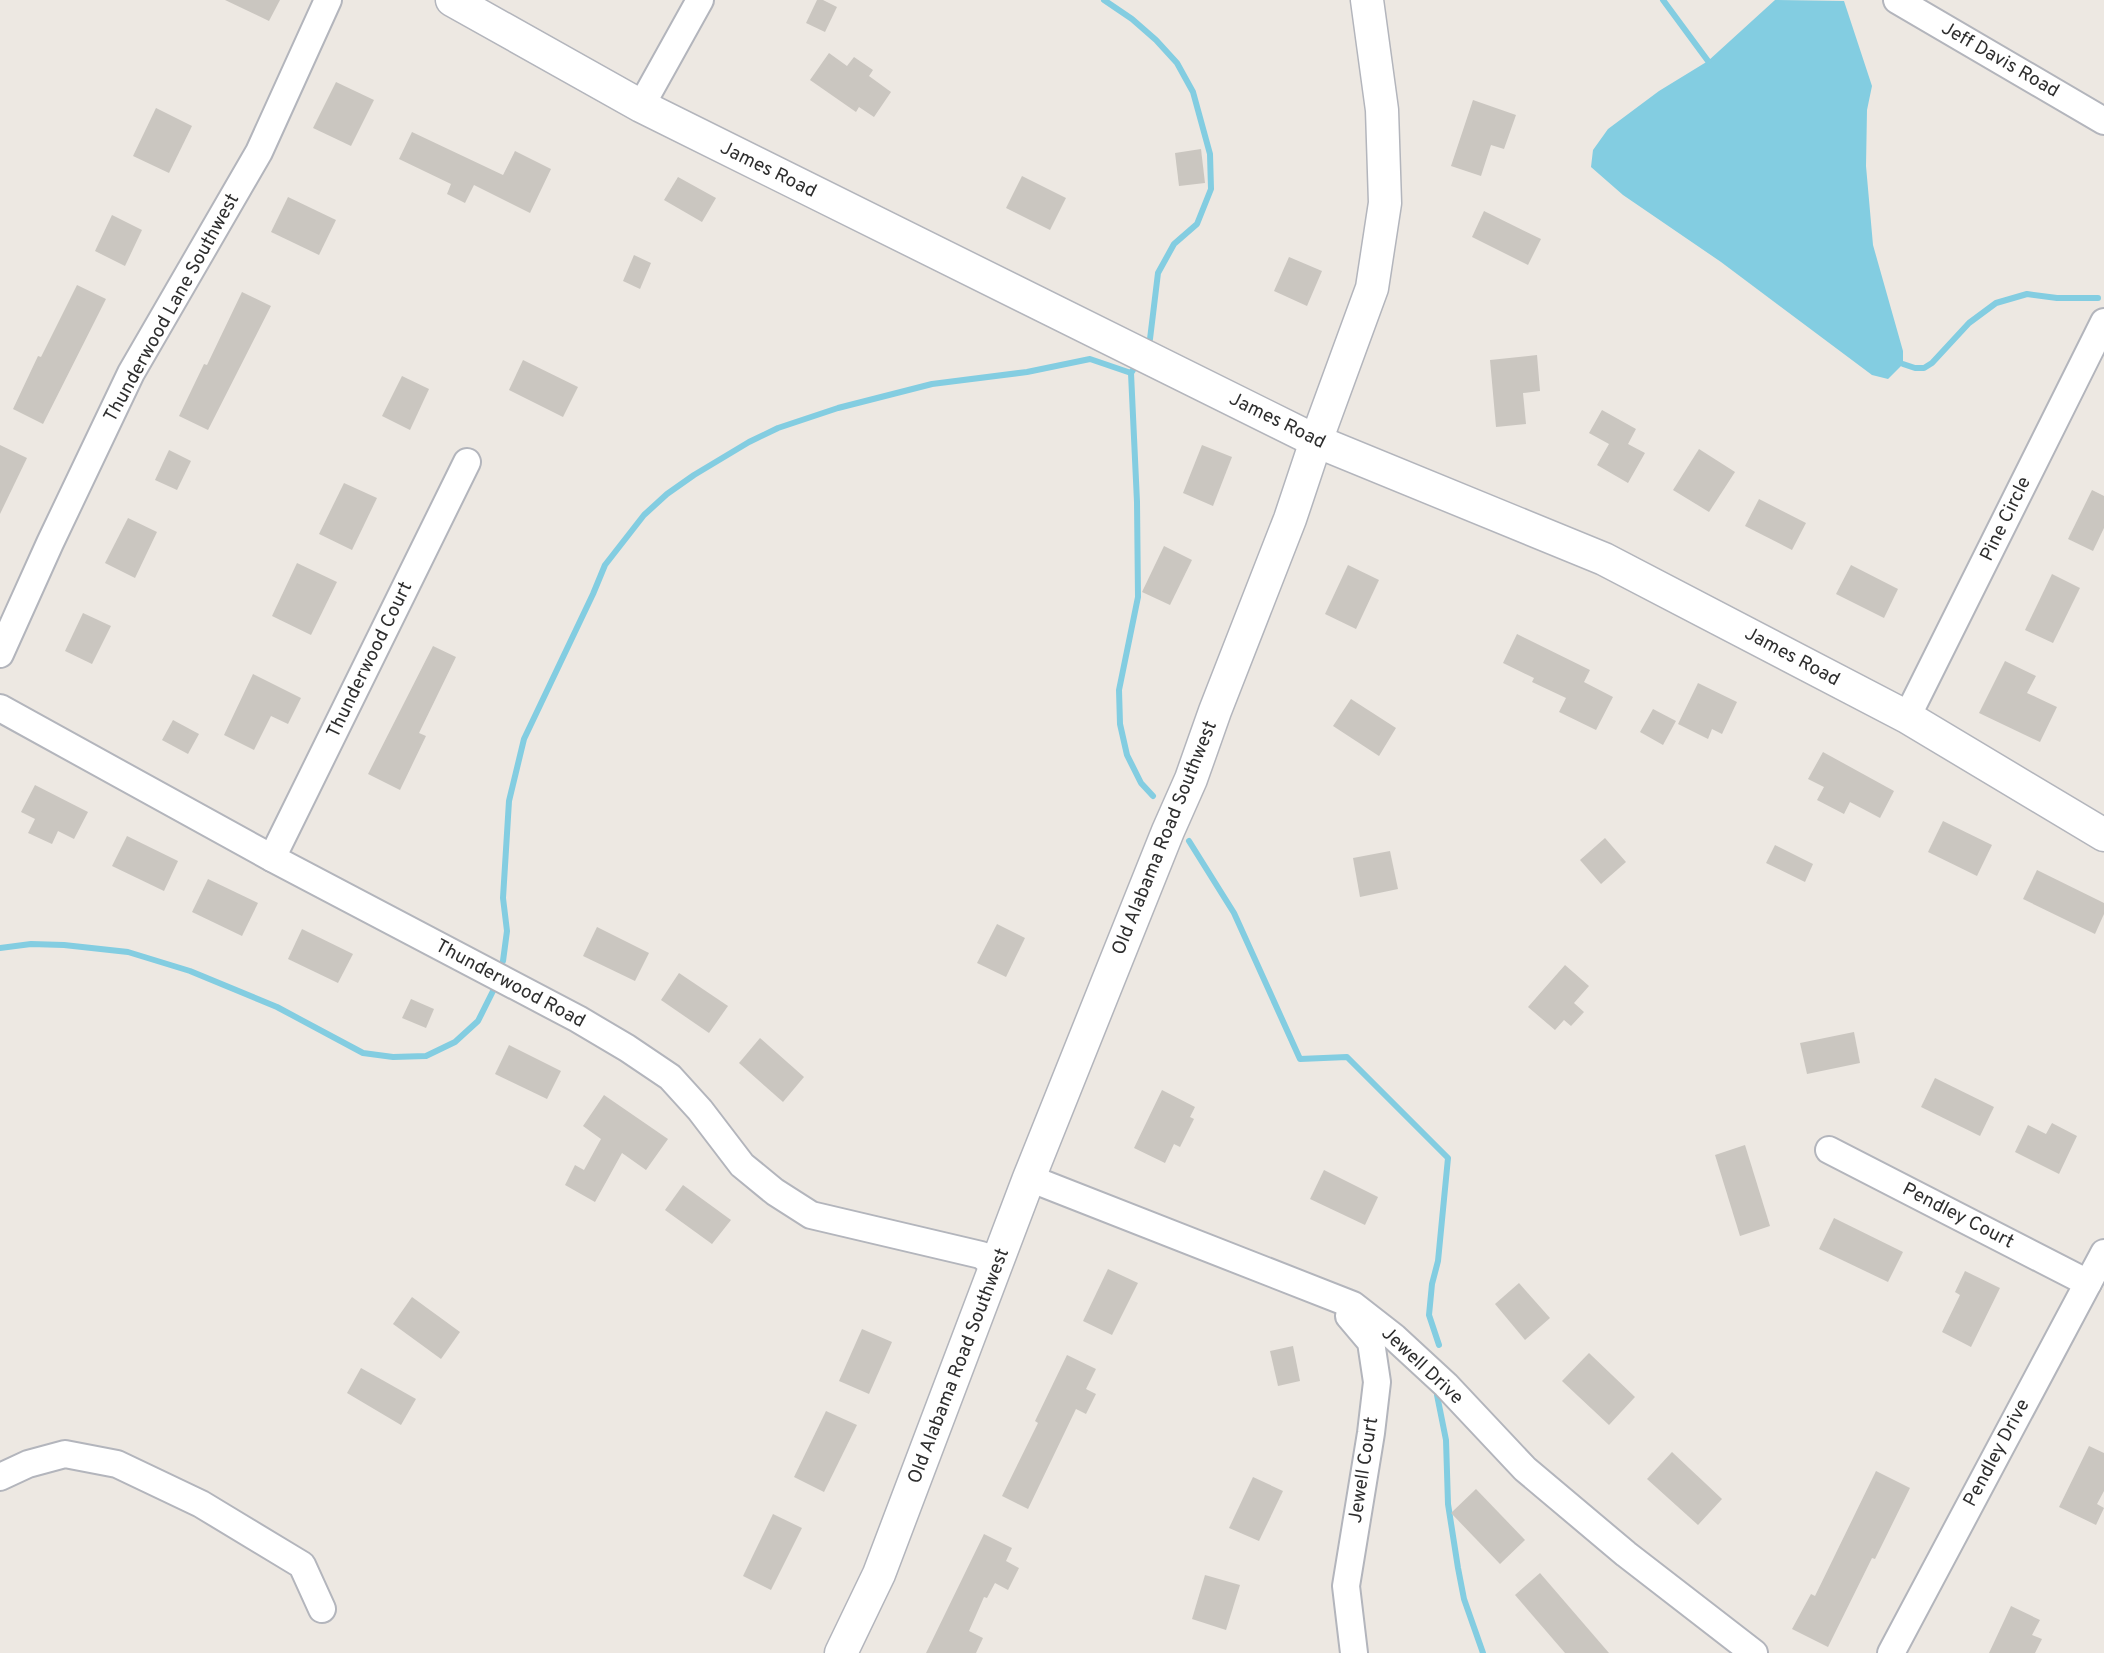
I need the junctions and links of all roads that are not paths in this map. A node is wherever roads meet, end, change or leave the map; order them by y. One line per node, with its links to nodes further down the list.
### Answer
1 (328, 0): 11 (street, Thunderwood Lane Southwest)
2 (452, 0): 6 (street, James Road)
3 (700, 0): 6 (street)
4 (1367, 0): 9 (street, Old Alabama Road Southwest)
5 (1896, 0): 7 (street, Jeff Davis Road)
6 (641, 106): 9 (street, James Road)
7 (2104, 121)
8 (2104, 322): 13 (street, Pine Circle)
9 (1316, 441): 13 (street, James Road); 17 (street, Old Alabama Road Southwest)
10 (467, 462): 15 (street, Thunderwood Court)
11 (0, 654)
12 (0, 708): 15 (street, Thunderwood Road)
13 (1907, 717): 14 (street, James Road)
14 (2104, 835)
15 (272, 858): 19 (street, Thunderwood Road)
16 (1829, 1150): 20 (street, Pendley Court)
17 (1029, 1178): 19 (street, Old Alabama Road Southwest); 21 (street, Jewell Drive)
18 (2104, 1253): 20 (street, Pendley Drive)
19 (997, 1267): 24 (street, Old Alabama Road Southwest)
20 (2088, 1283): 27 (street, Pendley Drive)
21 (1335, 1300): 25 (street, Jewell Court); 26 (street, Jewell Drive)
22 (0, 1477): 23 (street)
23 (323, 1609)
24 (841, 1653)
25 (1354, 1653)
26 (1754, 1653)
27 (1891, 1653)

